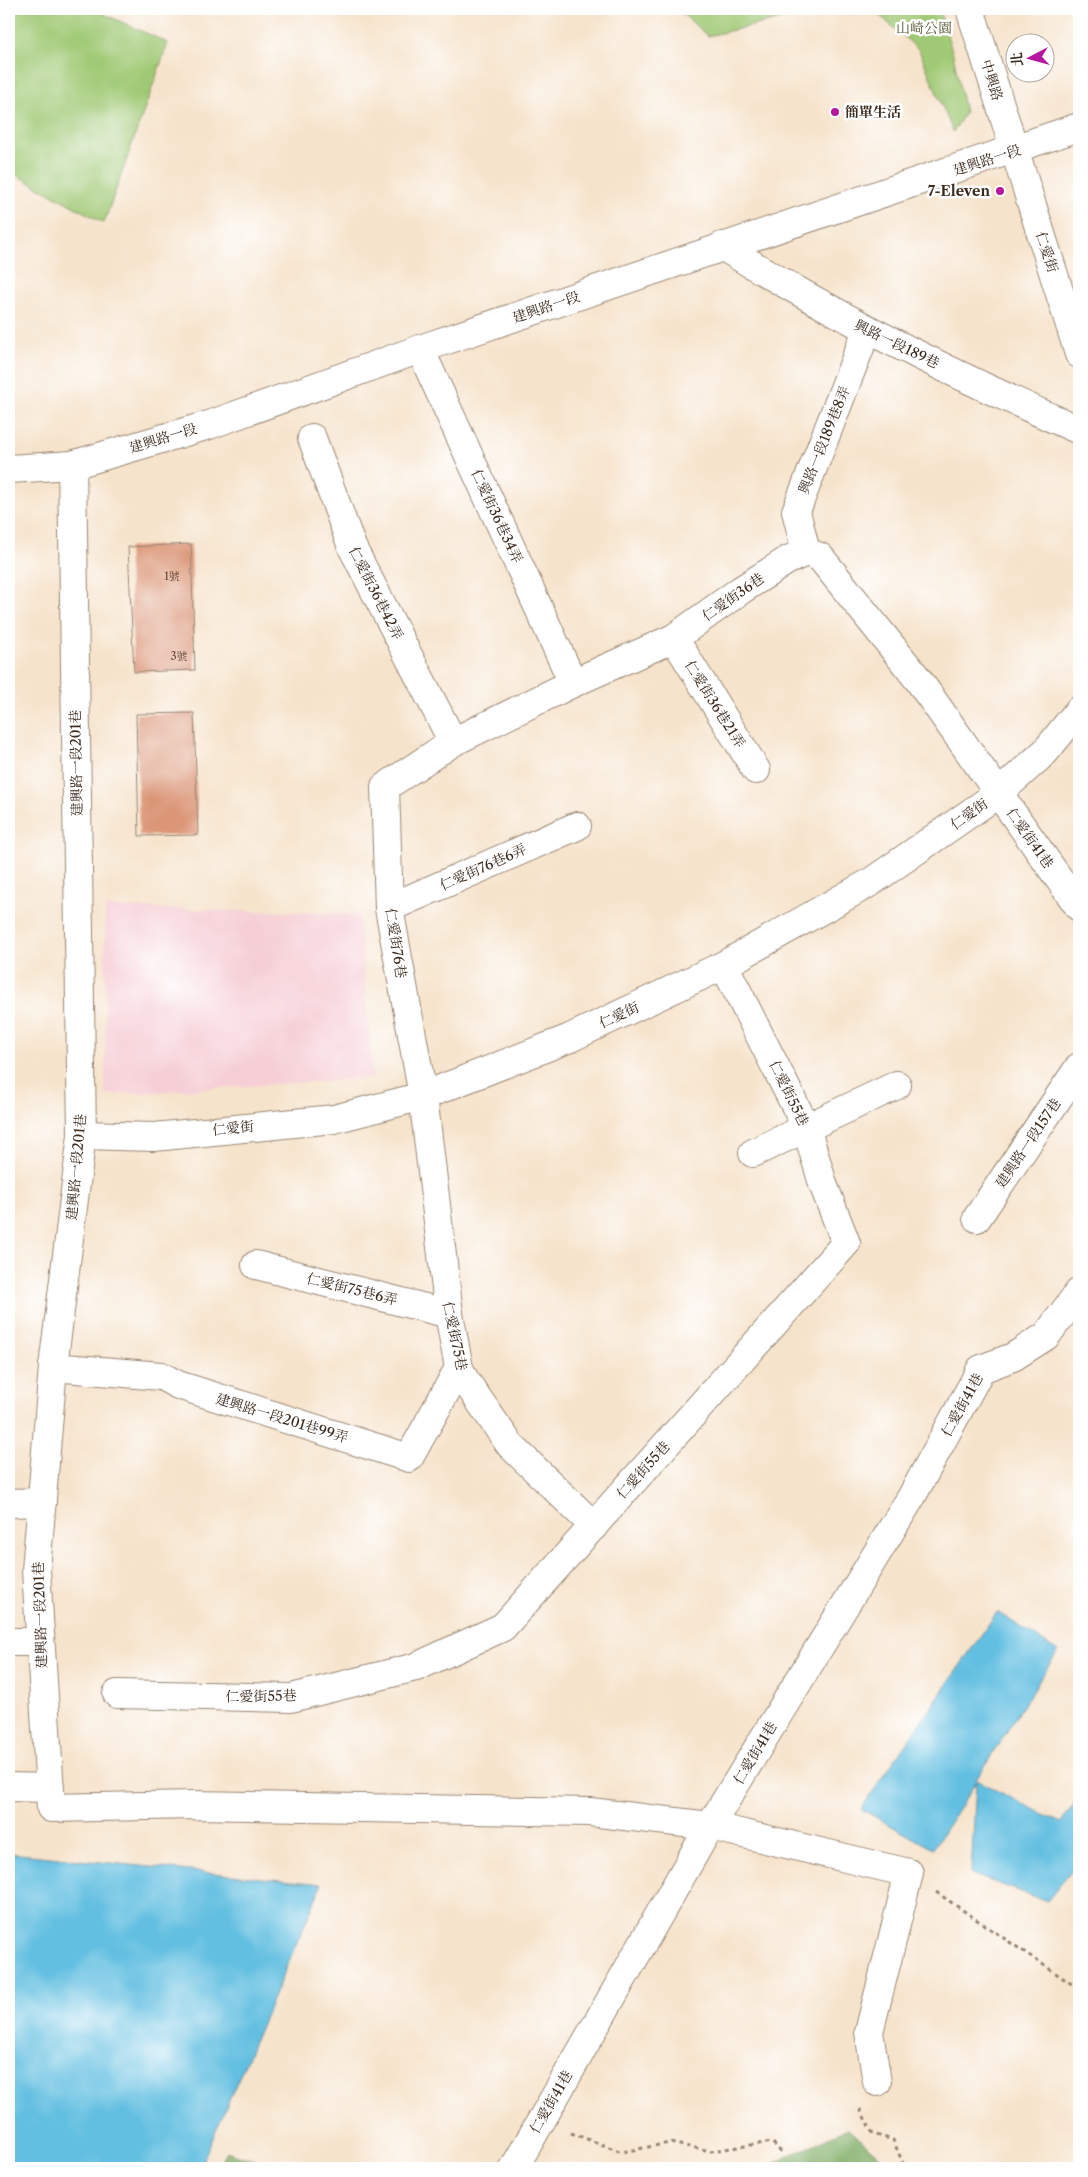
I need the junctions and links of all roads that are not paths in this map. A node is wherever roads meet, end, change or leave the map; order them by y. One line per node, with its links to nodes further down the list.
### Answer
1 (970, 9): 3 (street, 中興路)
2 (1079, 128): 3 (street, 建興路一段)
3 (1014, 151): 4 (street, 建興路一段); 7 (street, 仁愛街)
4 (722, 246): 5 (street, 興路一段189巷); 6 (street, 建興路一段)
5 (867, 330): 8 (street, 興路一段189巷); 12 (street, 興路一段189巷8弄)
6 (420, 349): 10 (street, 建興路一段); 14 (street, 仁愛街36巷34弄)
7 (1079, 354)
8 (1079, 430)
9 (312, 438): 16 (street, 仁愛街36巷42弄)
10 (72, 465): 11 (street, 建興路一段); 28 (street, 建興路一段201巷)
11 (9, 469)
12 (806, 552): 13 (street, 仁愛街36巷); 19 (street)
13 (674, 638): 14 (street, 仁愛街36巷); 17 (street, 仁愛街36巷21弄)
14 (573, 684): 16 (street, 仁愛街36巷)
15 (1079, 710): 19 (street, 仁愛街)
16 (453, 742): 18 (street, 仁愛街36巷)
17 (756, 770)
18 (385, 787): 21 (street, 仁愛街76巷)
19 (999, 793): 22 (street, 仁愛街41巷); 23 (street, 仁愛街)
20 (577, 826): 21 (street, 仁愛街76巷6弄)
21 (389, 908): 26 (street, 仁愛街76巷)
22 (1079, 908)
23 (724, 965): 26 (street, 仁愛街); 27 (street, 仁愛街55巷)
24 (1079, 1067): 30 (street, 建興路一段157巷)
25 (897, 1085): 27 (street)
26 (423, 1096): 28 (street, 仁愛街); 33 (street, 仁愛街75巷)
27 (806, 1127): 29 (street); 38 (street, 仁愛街55巷)
28 (82, 1135): 34 (street, 建興路一段201巷)
29 (753, 1153)
30 (977, 1218)
31 (256, 1265): 33 (street, 仁愛街75巷6弄)
32 (1079, 1292): 44 (street, 仁愛街41巷)
33 (449, 1314): 35 (street, 仁愛街75巷)
34 (53, 1367): 35 (street, 建興路一段201巷99弄); 36 (street, 建興路一段201巷)
35 (460, 1368): 38 (street, 仁愛街75巷)
36 (42, 1502): 37 (street); 40 (street, 建興路一段201巷)
37 (9, 1503)
38 (594, 1526): 41 (street, 仁愛街55巷)
39 (9, 1642): 40 (street)
40 (40, 1642): 43 (street, 建興路一段201巷)
41 (117, 1694)
42 (9, 1787): 43 (street)
43 (50, 1798): 44 (street)
44 (710, 1826): 45 (street); 46 (street, 仁愛街41巷)
45 (877, 2082)
46 (514, 2168)

